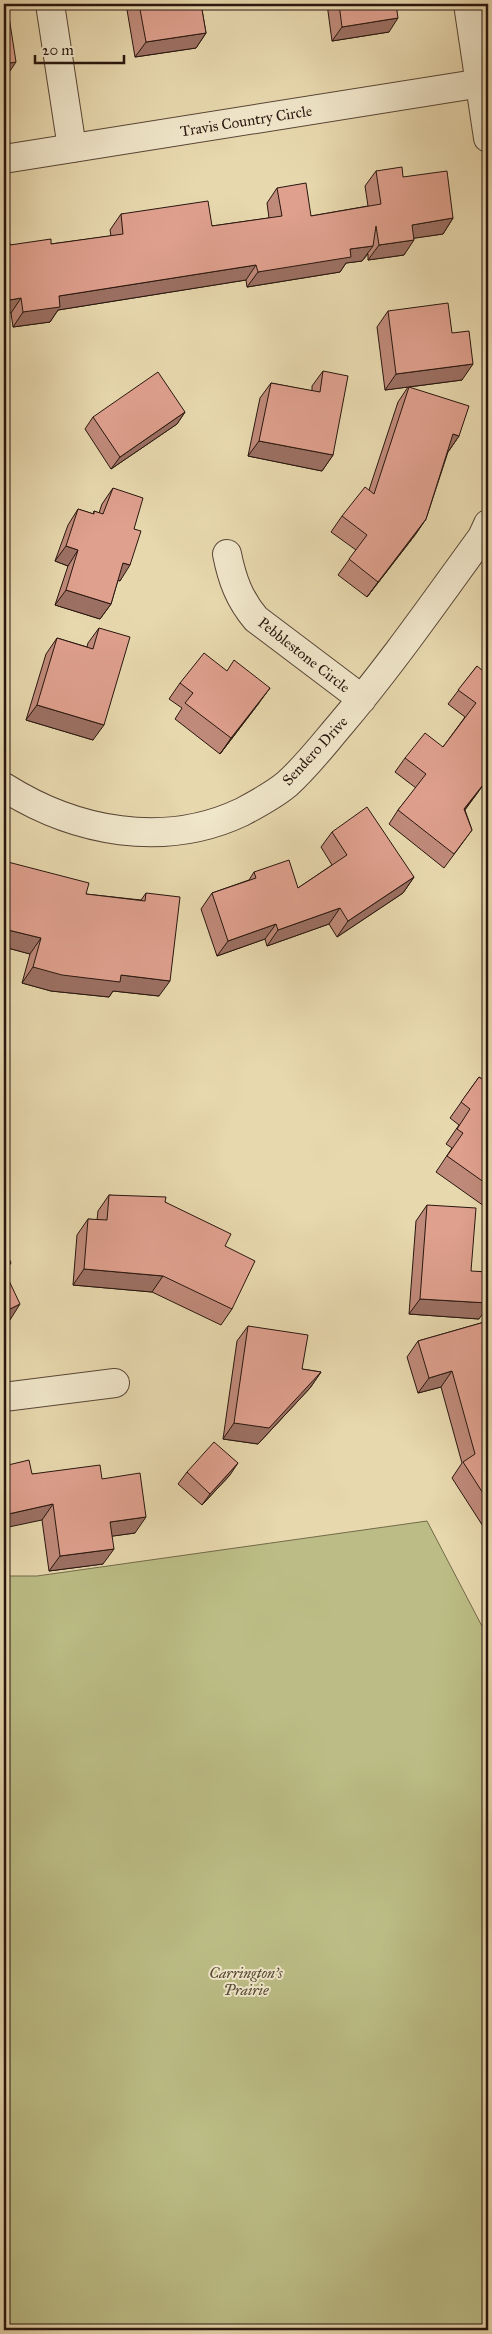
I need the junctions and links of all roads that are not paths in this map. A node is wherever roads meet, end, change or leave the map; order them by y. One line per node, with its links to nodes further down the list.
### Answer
1 (50, 4): 5 (street)
2 (468, 4): 3 (street)
3 (484, 82): 4 (street); 5 (street, Travis Country Circle)
4 (488, 138)
5 (72, 148): 6 (street, Travis Country Circle)
6 (4, 160)
7 (488, 524): 9 (street, Sendero Drive)
8 (226, 554): 9 (street, Pebblestone Circle)
9 (362, 699): 10 (street, Sendero Drive)
10 (4, 787)
11 (115, 1383): 12 (street)
12 (4, 1397)

